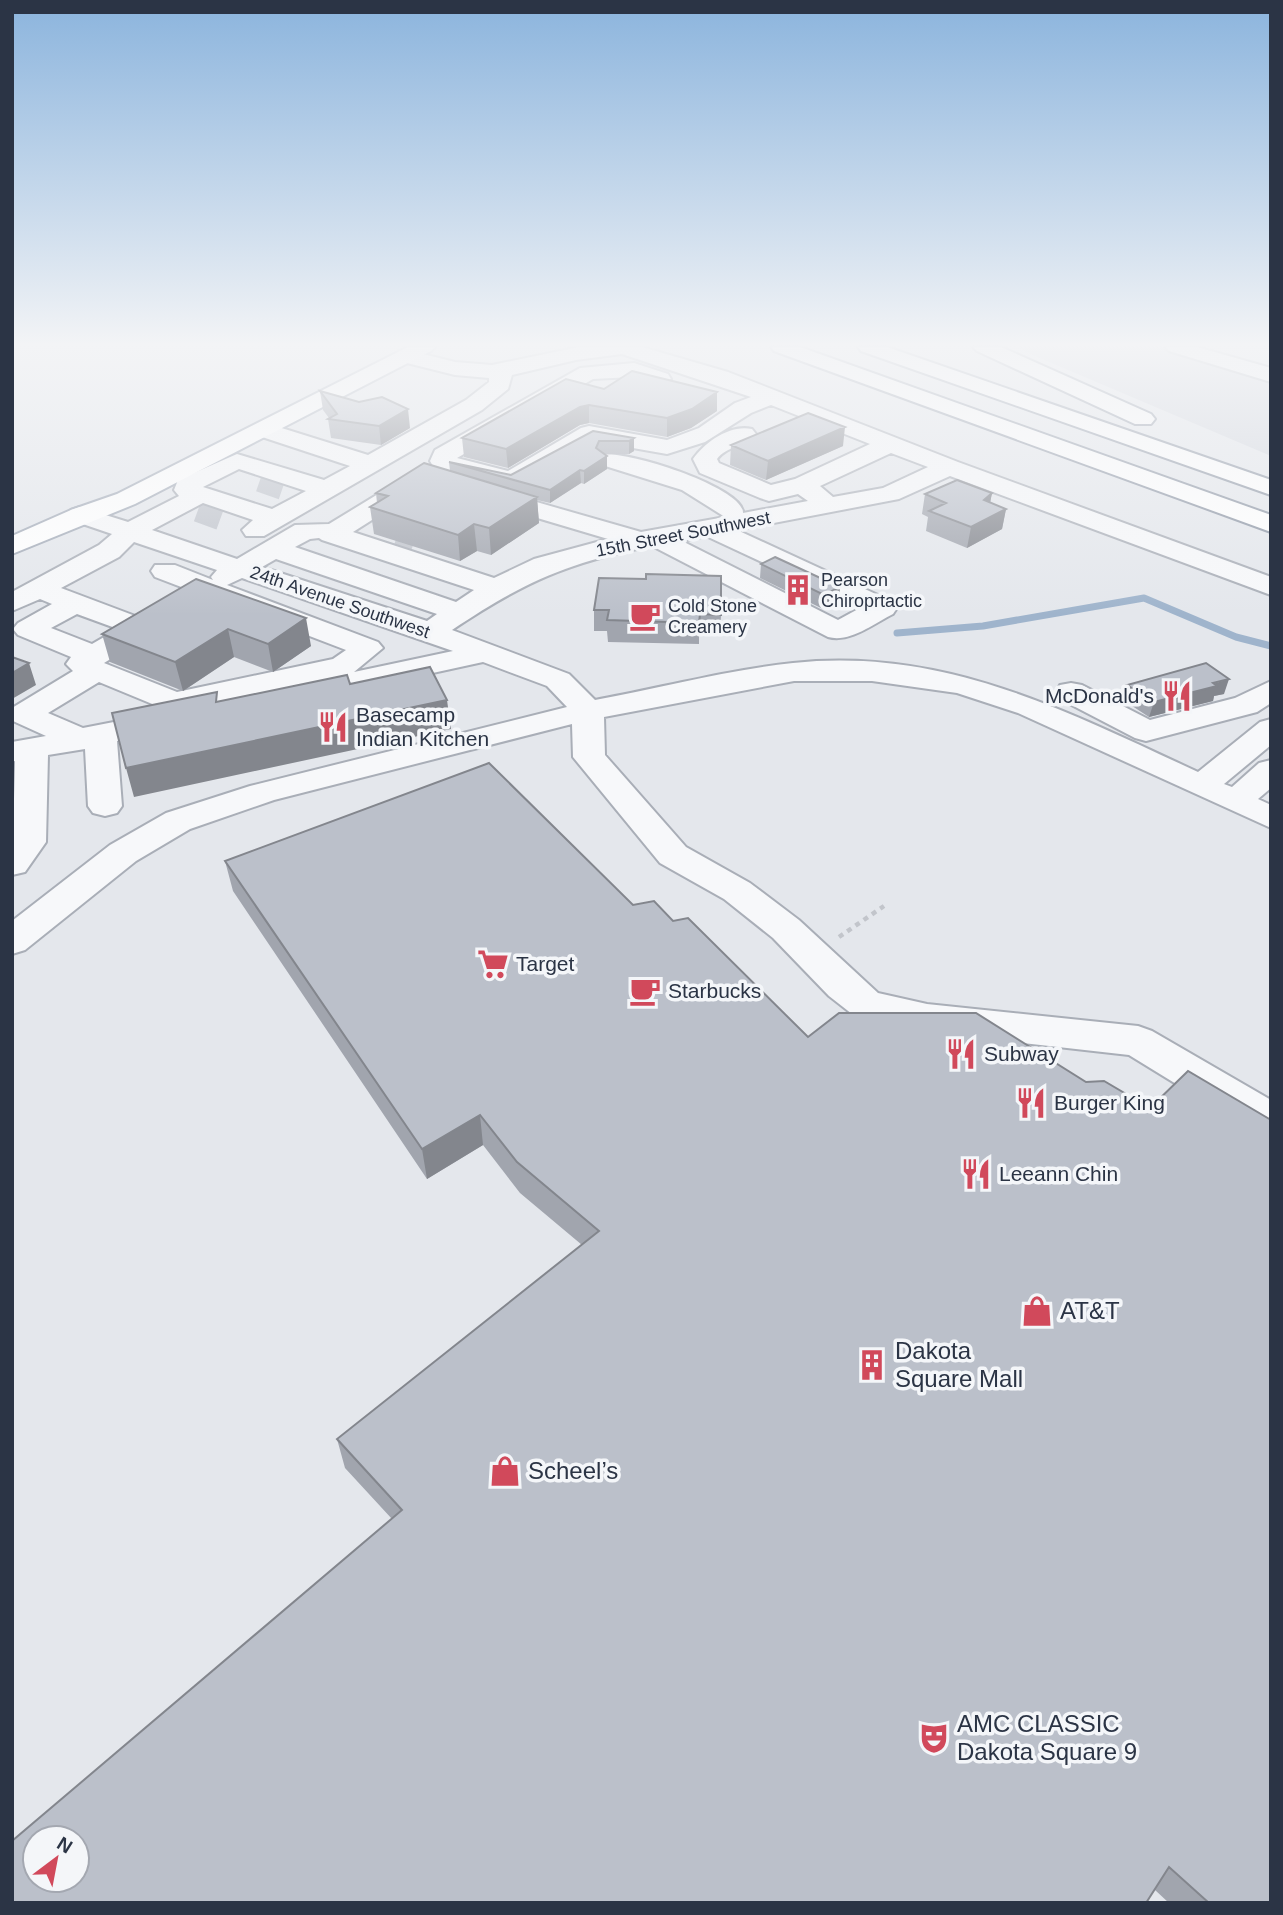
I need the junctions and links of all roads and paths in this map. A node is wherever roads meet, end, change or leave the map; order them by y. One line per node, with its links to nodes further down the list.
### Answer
1 (221, 436): 29 (main road)
2 (267, 436): 29 (main road)
3 (270, 436): 17 (street)
4 (285, 436): 18 (street)
5 (417, 436): 18 (street)
6 (477, 436): 21 (street)
7 (581, 436): 16 (street)
8 (618, 436): 9 (street)
9 (692, 436)
10 (751, 436): 23 (street)
11 (871, 436): 15 (street)
12 (1028, 436): 30 (main road)
13 (1123, 436): 25 (main road)
14 (1188, 436): 20 (main road)
15 (890, 444): 19 (street); 23 (street)
16 (564, 447): 21 (street); 31 (street)
17 (229, 464): 22 (street); 26 (street); 27 (street)
18 (370, 464): 26 (street)
19 (949, 467): 28 (street, 15th Street Southwest); 32 (street)
20 (1271, 473)
21 (518, 478): 24 (street)
22 (260, 480)
23 (781, 483): 28 (street)
24 (544, 485)
25 (1271, 488)
26 (309, 492): 34 (street)
27 (185, 506): 33 (street); 34 (street); 37 (street)
28 (829, 506): 31 (street, 15th Street Southwest)
29 (80, 515): 33 (street, 24th Avenue Southwest); 38 (main road)
30 (1271, 524)
31 (729, 529): 35 (street, 15th Street Southwest); 40 (street); 40 (street)
32 (1110, 529): 44 (street); 47 (street)
33 (131, 531): 37 (street, 24th Avenue Southwest); 39 (street)
34 (268, 532): 36 (street); 37 (street); 37 (street); 41 (street); 50 (street)
35 (656, 532): 36 (street); 40 (street); 45 (street, 15th Street Southwest)
36 (331, 534): 45 (street)
37 (215, 542): 41 (street, 24th Avenue Southwest); 42 (street)
38 (12, 547)
39 (109, 551): 42 (street); 46 (street)
40 (694, 557)
41 (240, 568): 43 (street); 52 (street, 24th Avenue Southwest)
42 (166, 571): 43 (street)
43 (208, 587): 51 (street); 57 (street)
44 (1271, 587)
45 (496, 588): 50 (street, 15th Street Southwest)
46 (38, 589): 48 (street); 49 (street)
47 (1271, 602)
48 (12, 603)
49 (76, 603): 51 (street); 54 (street)
50 (458, 612): 52 (street, 15th Street Southwest)
51 (141, 628): 54 (street)
52 (430, 632): 53 (street, 24th Avenue Southwest)
53 (483, 653): 57 (street); 58 (street, 24th Avenue Southwest)
54 (96, 663): 57 (street); 60 (street)
55 (1271, 690): 56 (street)
56 (1071, 692)
57 (179, 710): 60 (street)
58 (588, 711): 63 (street); 69 (street); 70 (street)
59 (1271, 729): 63 (street)
60 (91, 738): 61 (street); 65 (street)
61 (22, 751): 67 (street)
62 (1271, 770): 64 (street)
63 (1203, 784): 64 (street)
64 (1236, 801): 66 (street)
65 (105, 806)
66 (1271, 818)
67 (12, 864)
68 (884, 906): 70 (path)
69 (12, 941)
70 (812, 955): 71 (street)
71 (1271, 1121)

